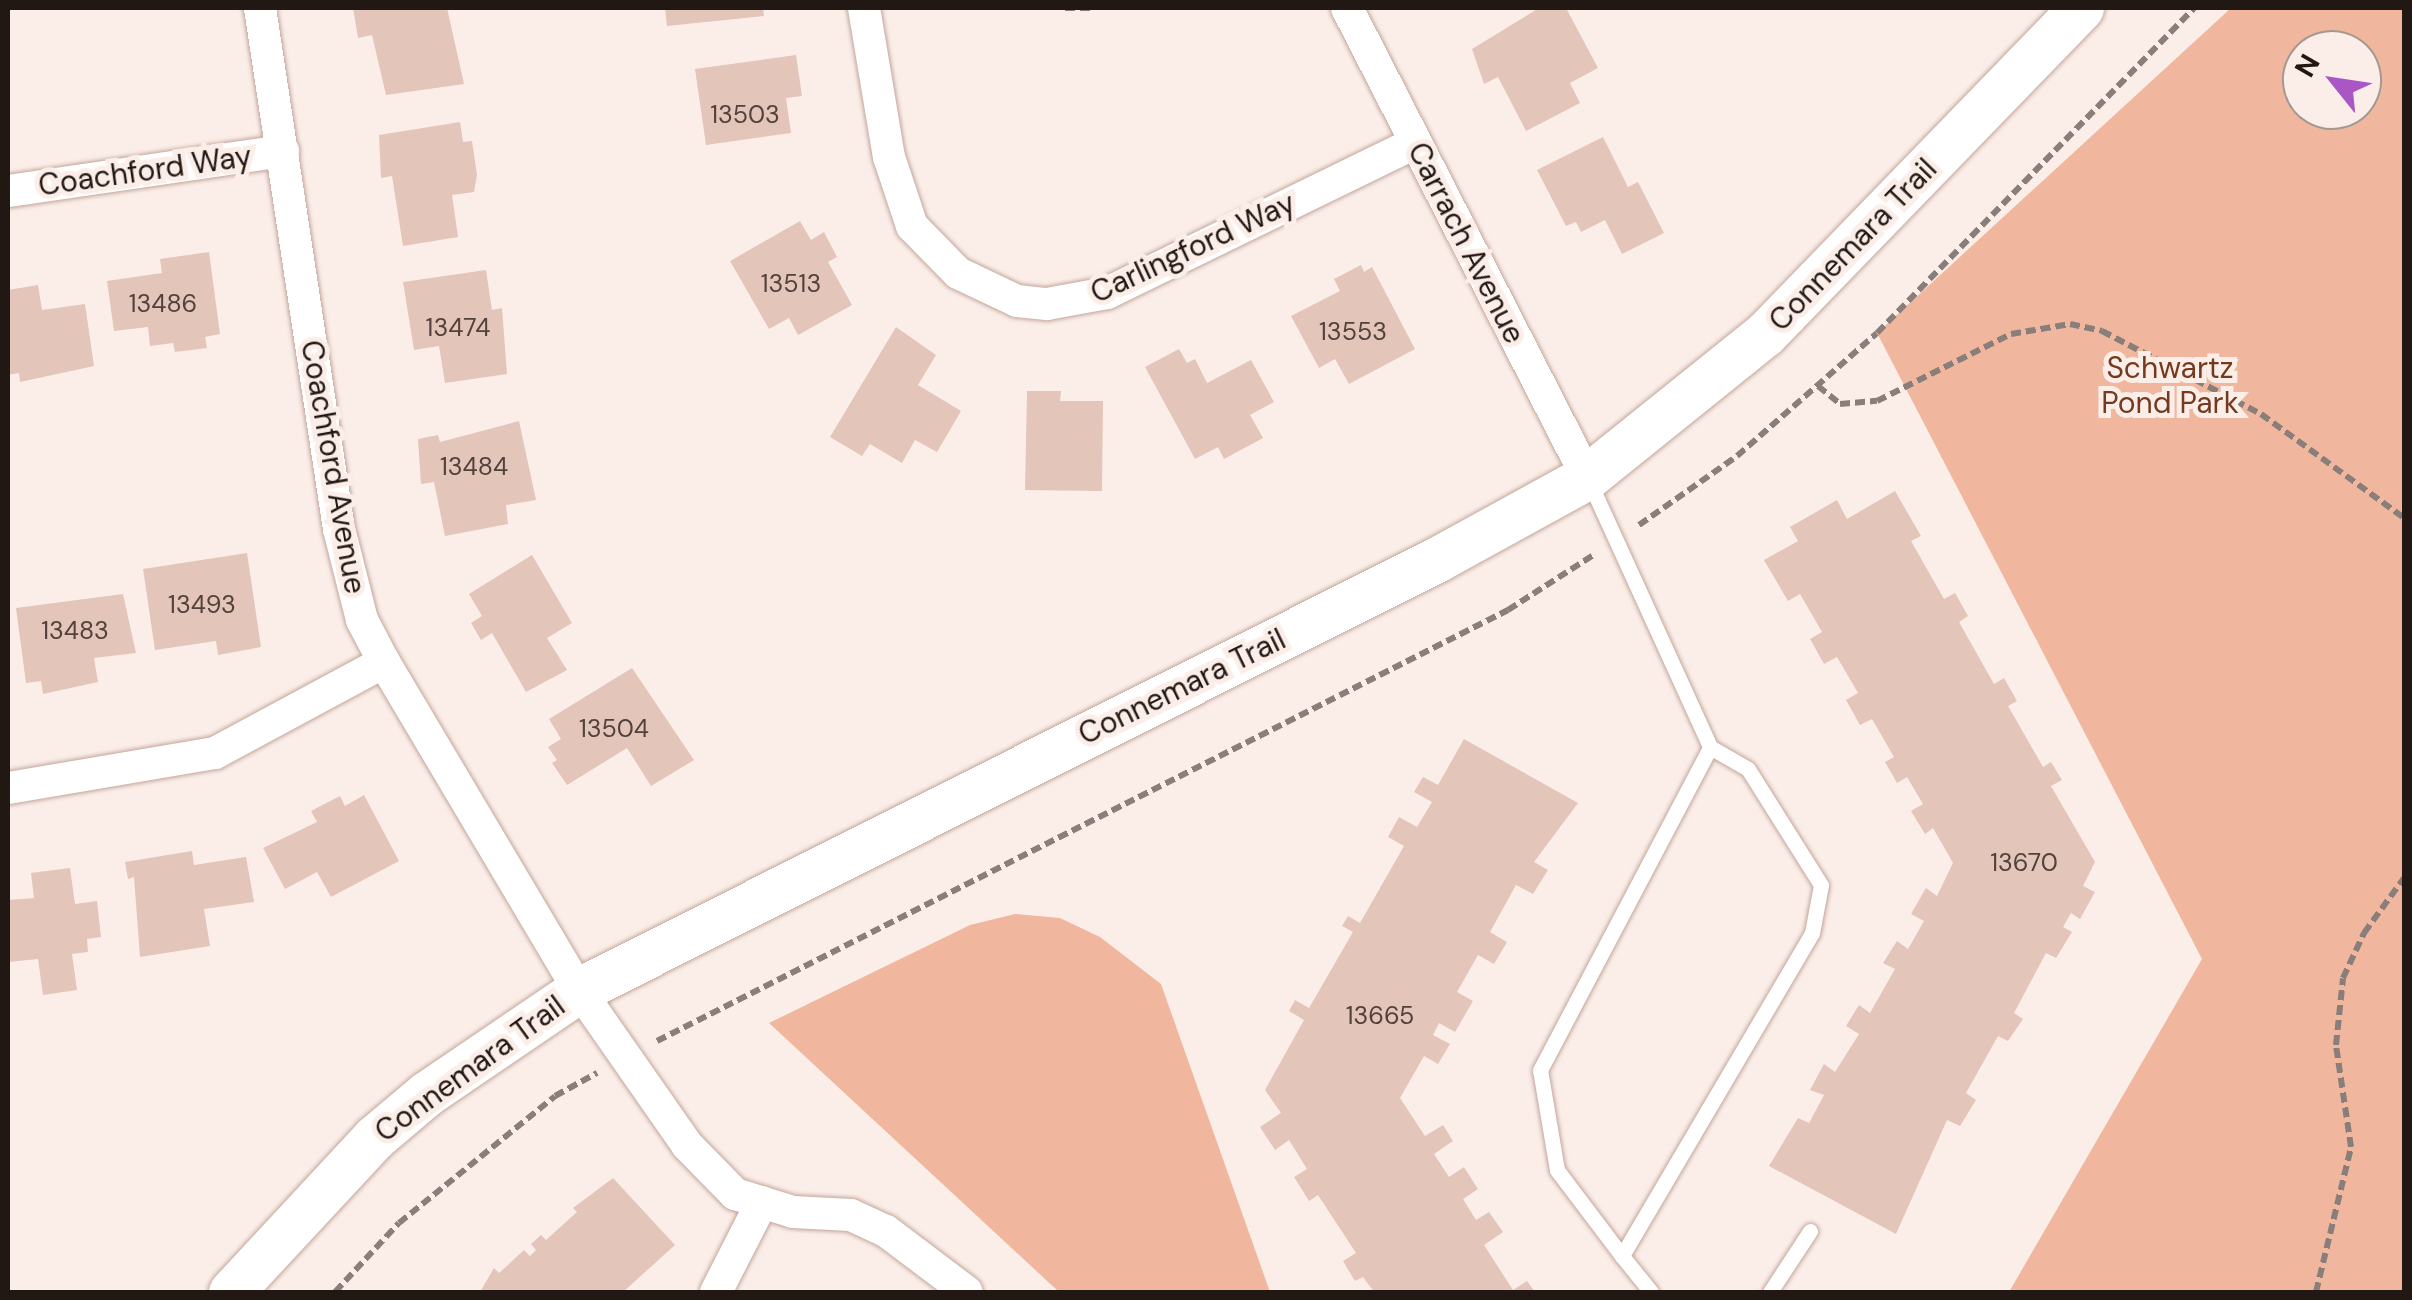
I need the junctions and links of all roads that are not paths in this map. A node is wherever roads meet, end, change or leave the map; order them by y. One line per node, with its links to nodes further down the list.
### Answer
1 (260, 8): 6 (street, Coachford Avenue)
2 (864, 8): 5 (street, Carlingford Way)
3 (1347, 8): 5 (street, Carrach Avenue)
4 (2081, 8): 8 (street, Connemara Trail)
5 (1414, 143): 8 (street, Carrach Avenue)
6 (283, 151): 7 (street, Coachford Way); 9 (street, Coachford Avenue)
7 (8, 192)
8 (1587, 477): 10 (lane); 12 (street, Connemara Trail)
9 (384, 662): 11 (street); 12 (street, Coachford Avenue)
10 (1710, 747): 15 (lane); 15 (lane)
11 (8, 788)
12 (578, 990): 13 (street, Coachford Avenue); 16 (street, Connemara Trail)
13 (762, 1202): 17 (street); 18 (street, Coachford Avenue)
14 (1810, 1232): 20 (lane)
15 (1622, 1256): 19 (lane)
16 (231, 1292)
17 (716, 1292)
18 (966, 1292)
19 (1651, 1292)
20 (1770, 1292)

